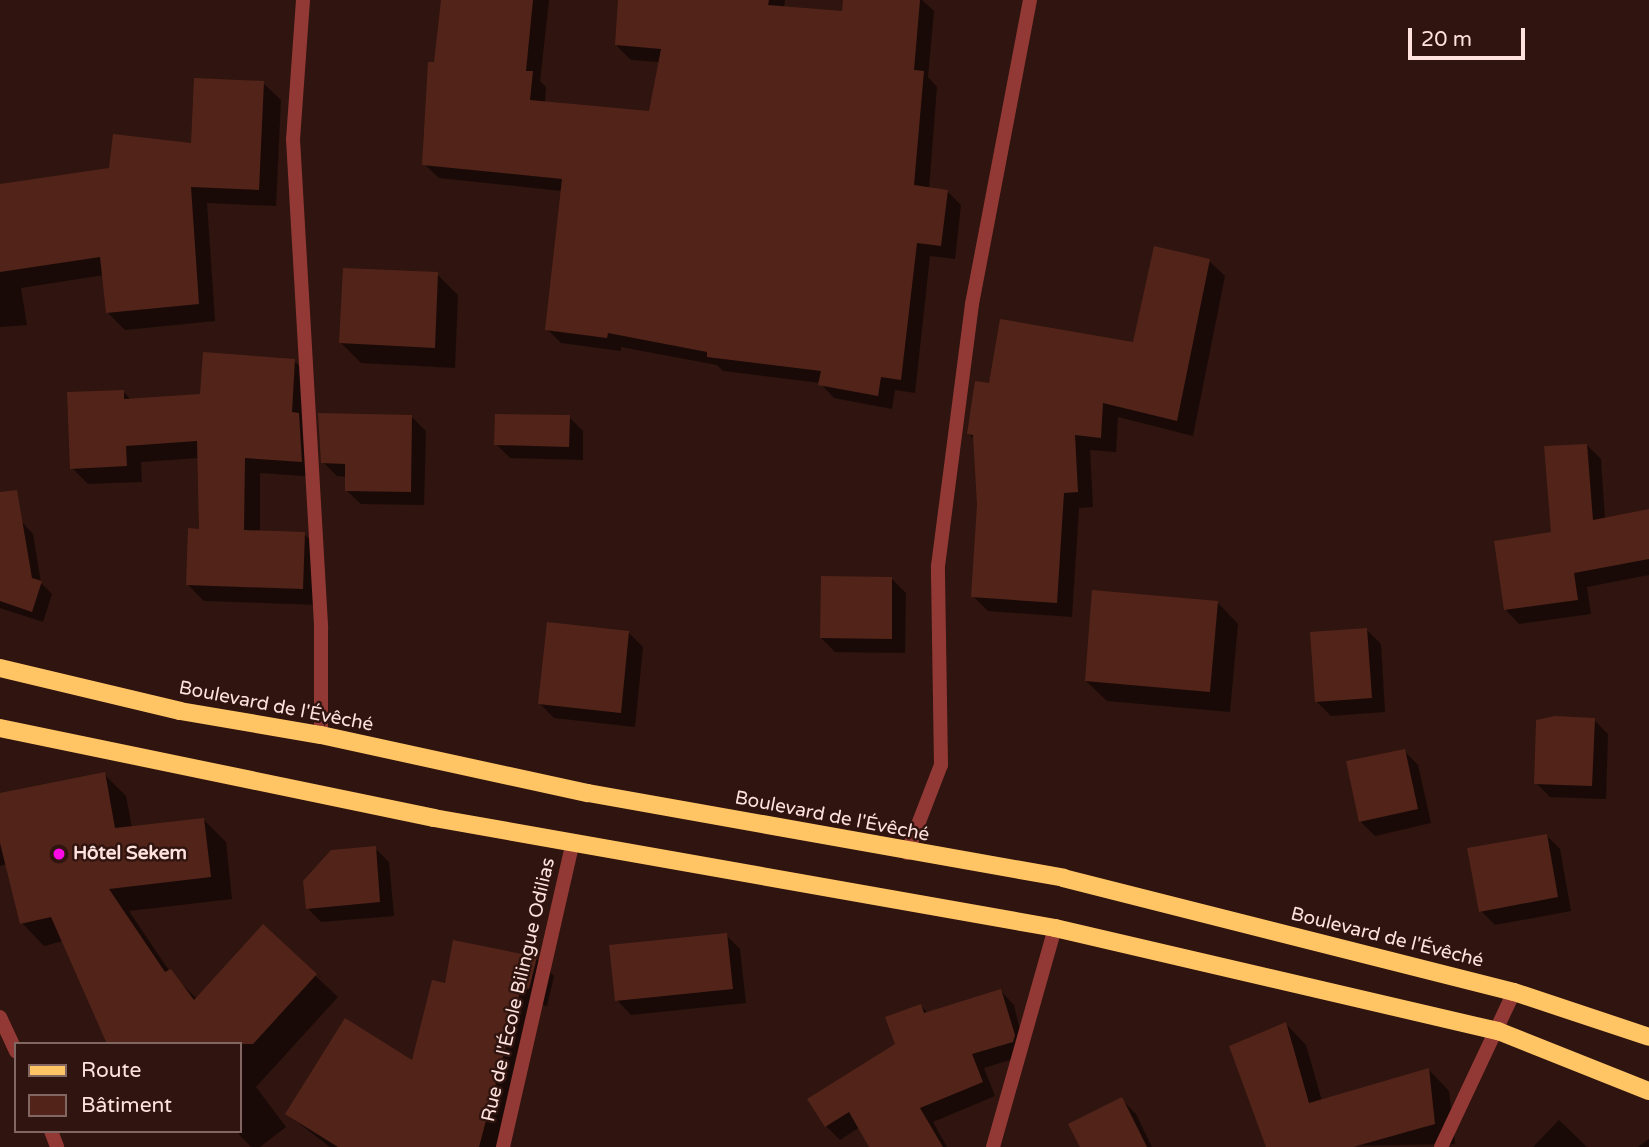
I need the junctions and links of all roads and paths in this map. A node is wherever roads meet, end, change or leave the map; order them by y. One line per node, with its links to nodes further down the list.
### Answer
1 (303, 0): 5 (street)
2 (1030, 0): 7 (street)
3 (0, 668): 5 (main road, Boulevard de l'Évêché)
4 (0, 728): 6 (main road)
5 (321, 735): 7 (main road, Boulevard de l'Évêché)
6 (573, 842): 8 (main road); 15 (street, Rue de l'École Bilingue Odilias)
7 (907, 853): 9 (main road, Boulevard de l'Évêché)
8 (1055, 928): 11 (main road); 16 (street)
9 (1514, 992): 11 (street); 12 (main road, Boulevard de l'Évêché)
10 (0, 1017): 13 (street)
11 (1498, 1031): 14 (main road); 17 (street)
12 (1649, 1037)
13 (14, 1047)
14 (1649, 1091)
15 (503, 1147)
16 (993, 1147)
17 (1441, 1147)

